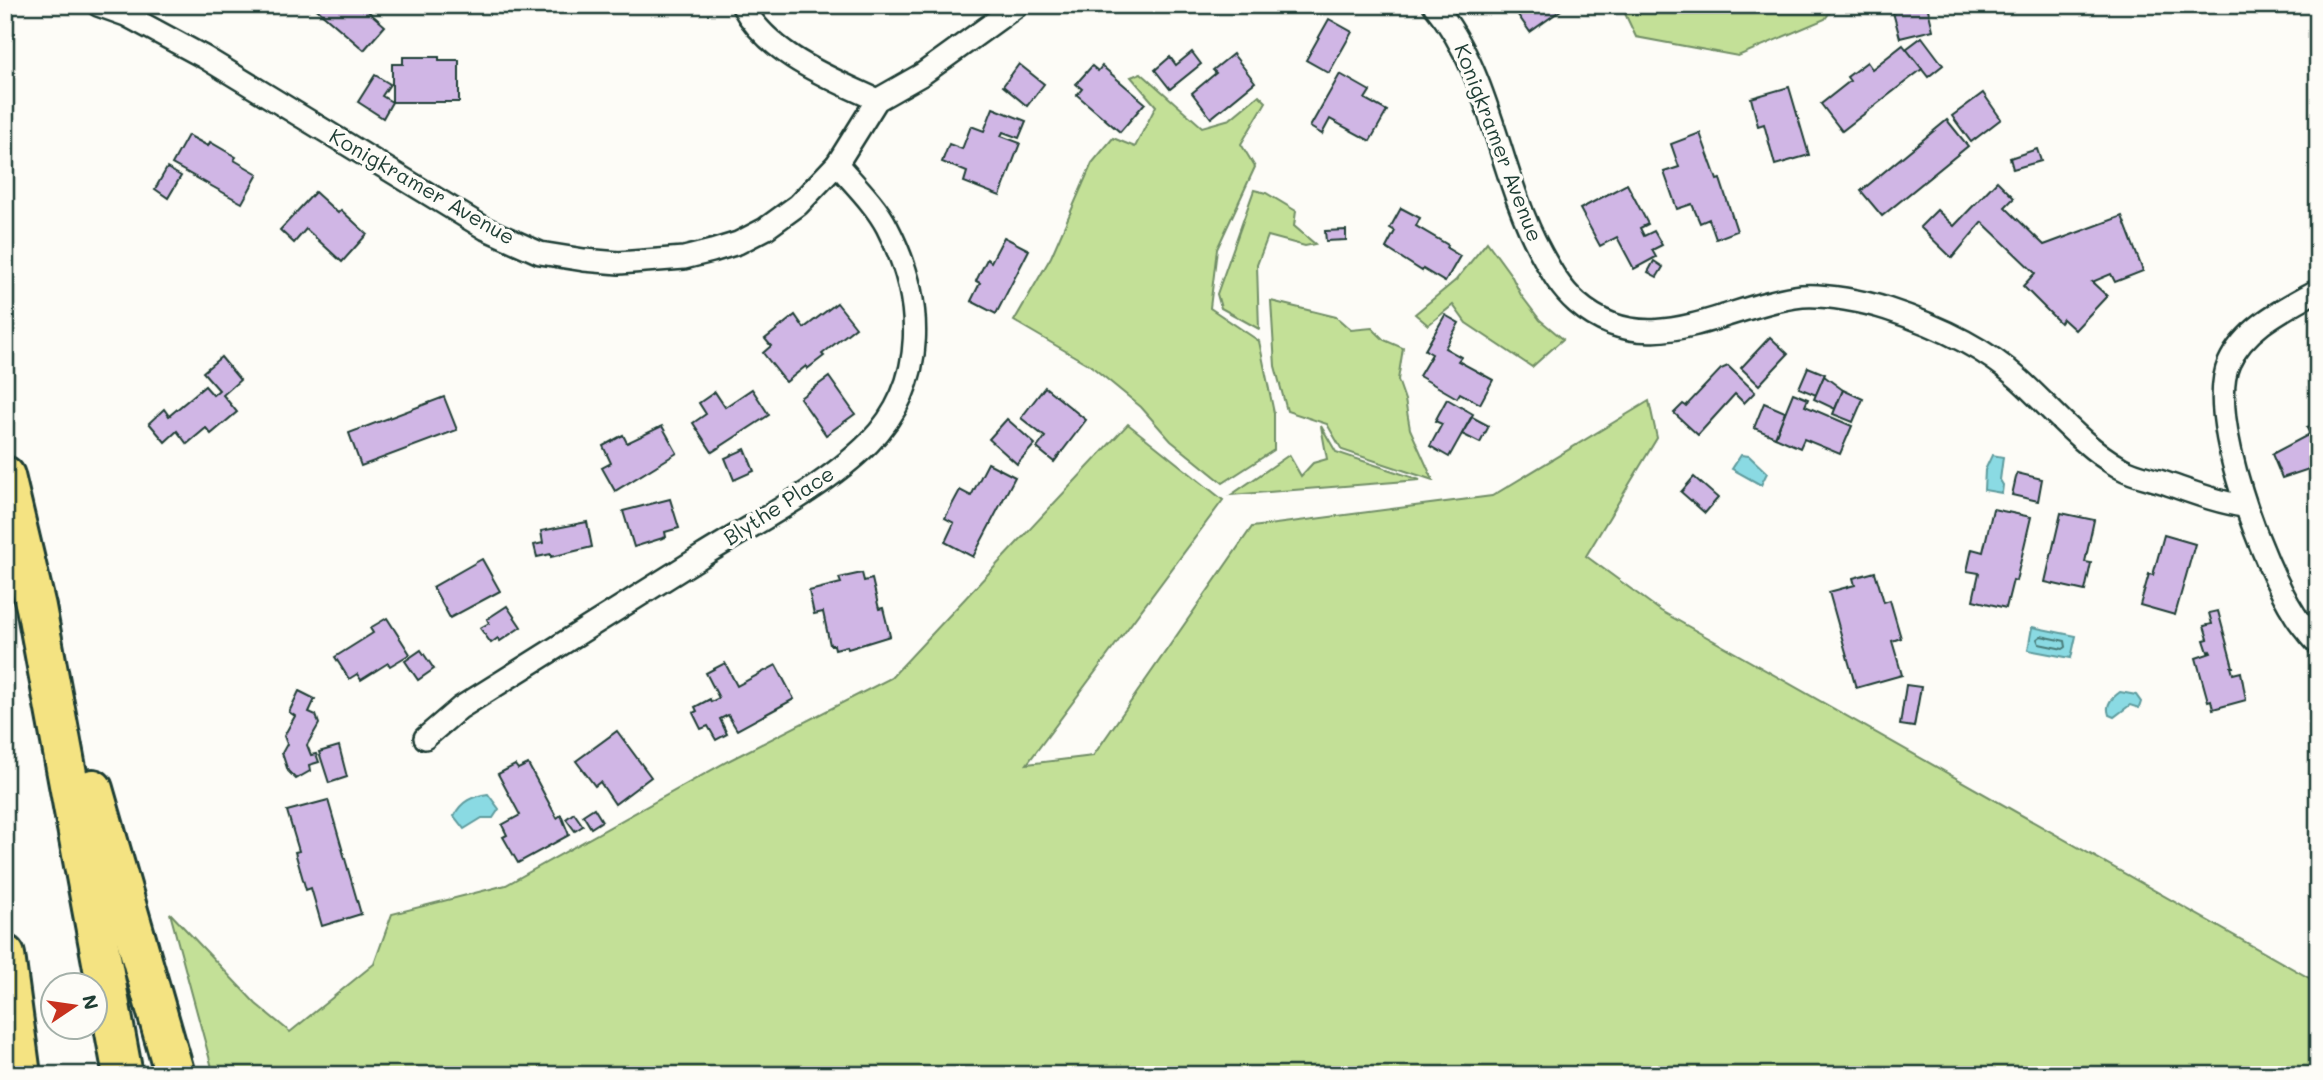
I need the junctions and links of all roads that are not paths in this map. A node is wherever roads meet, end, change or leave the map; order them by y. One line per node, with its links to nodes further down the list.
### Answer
1 (98, 5): 6 (street, Konigkramer Avenue)
2 (742, 5): 5 (street)
3 (1018, 5): 5 (street, Konigkramer Avenue)
4 (1434, 5): 9 (street, Konigkramer Avenue)
5 (877, 100): 6 (street, Konigkramer Avenue)
6 (838, 164): 12 (street, Blythe Place)
7 (2318, 290): 9 (street)
8 (5, 476): 10 (highway)
9 (2244, 506): 11 (street)
10 (36, 607): 15 (highway); 16 (highway)
11 (2318, 644)
12 (425, 738)
13 (5, 955): 14 (highway)
14 (21, 1075)
15 (123, 1075)
16 (175, 1075)

